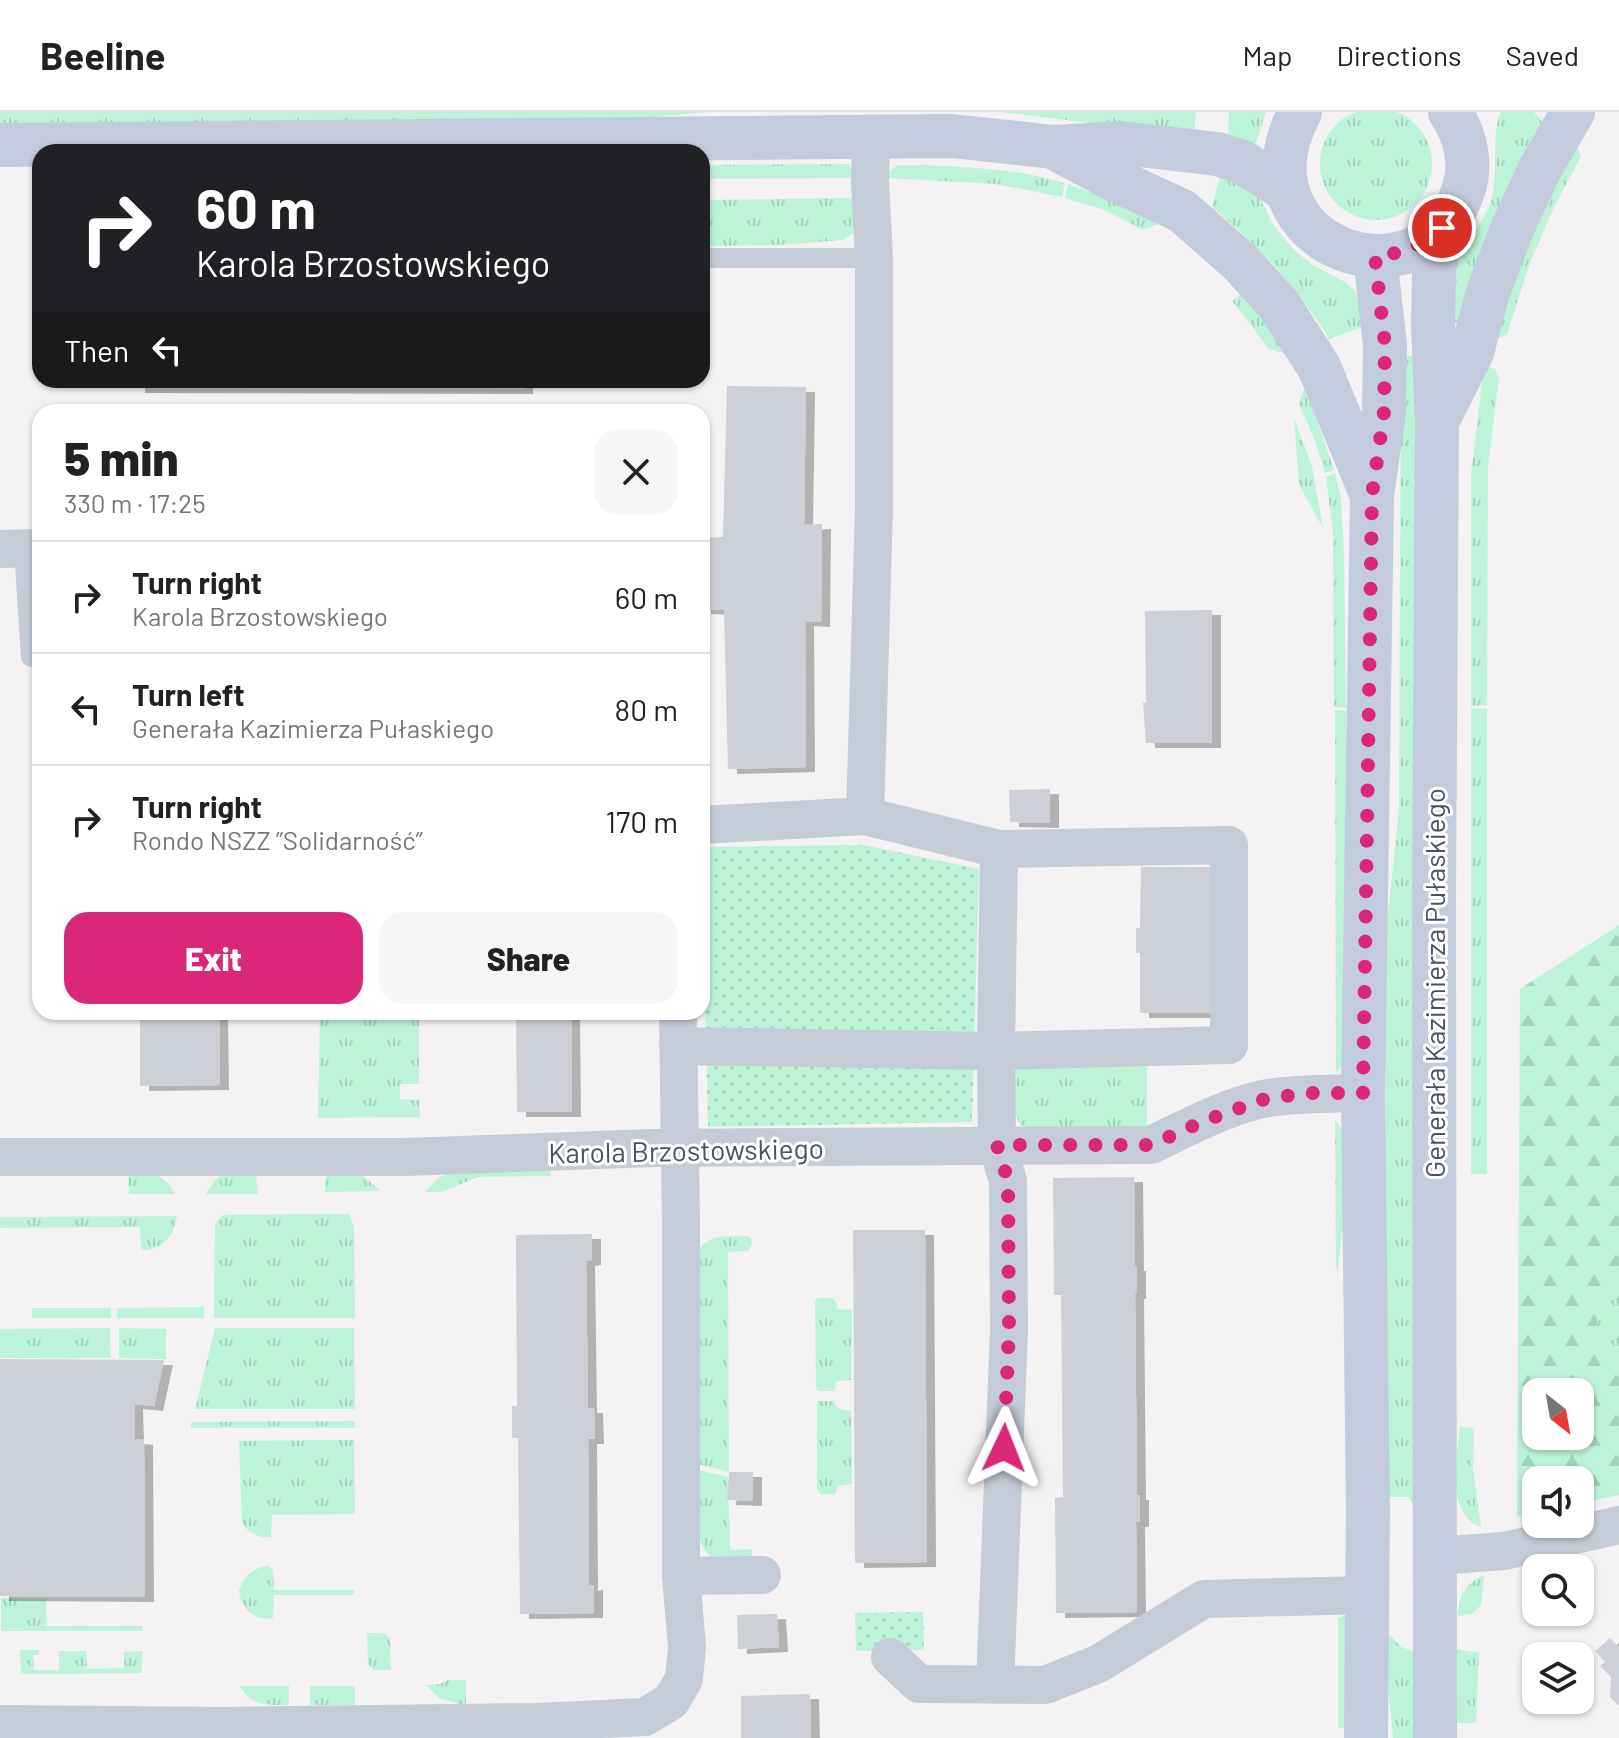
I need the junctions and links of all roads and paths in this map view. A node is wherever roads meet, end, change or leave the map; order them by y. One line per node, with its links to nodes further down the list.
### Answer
1 (1300, 112): 9 (main road)
2 (1573, 112): 14 (main road)
3 (1460, 116): 10 (main road)
4 (871, 135): 5 (main road); 8 (main road); 13 (street)
5 (87, 144)
6 (0, 145): 7 (main road)
7 (32, 145)
8 (1053, 147): 9 (main road); 15 (main road)
9 (1286, 190): 11 (main road)
10 (1442, 228): 11 (main road); 14 (main road, Generała Kazimierza Pułaskiego)
11 (1375, 257): 15 (main road)
12 (710, 258): 13 (lane)
13 (874, 258): 18 (street)
14 (1437, 420): 29 (main road, Generała Kazimierza Pułaskiego)
15 (1372, 495): 23 (main road)
16 (21, 548): 17 (lane)
17 (31, 657)
18 (865, 816): 19 (street); 20 (street)
19 (710, 825)
20 (999, 849): 22 (street); 22 (street)
21 (678, 1029): 22 (street); 25 (street)
22 (996, 1051): 24 (street)
23 (1363, 1093): 24 (street, Karola Brzostowskiego); 32 (main road)
24 (997, 1145): 25 (street, Karola Brzostowskiego); 34 (street)
25 (679, 1150): 26 (street, Karola Brzostowskiego); 31 (street)
26 (0, 1157)
27 (1619, 1525): 28 (street)
28 (1568, 1552): 29 (street)
29 (1437, 1556): 38 (main road, Generała Kazimierza Pułaskiego)
30 (762, 1575): 31 (street)
31 (681, 1576): 36 (street)
32 (1367, 1595): 34 (street); 37 (main road)
33 (890, 1657): 34 (street)
34 (995, 1685)
35 (0, 1724): 36 (street)
36 (537, 1730)
37 (1366, 1738)
38 (1435, 1738)

